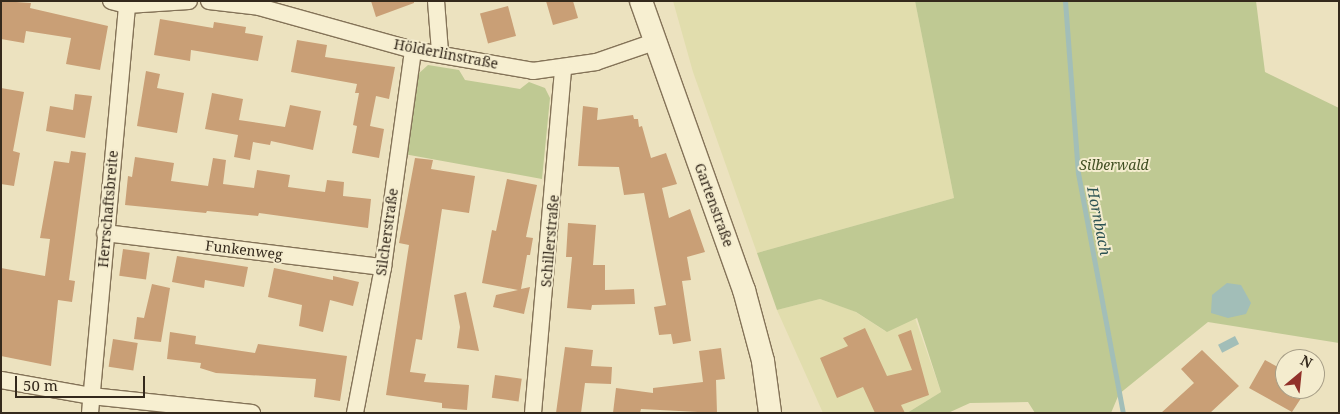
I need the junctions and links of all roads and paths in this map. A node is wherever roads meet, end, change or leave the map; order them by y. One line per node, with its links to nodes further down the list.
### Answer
1 (111, 1): 6 (street)
2 (188, 1): 6 (street)
3 (209, 1): 8 (street, Hölderlinstraße)
4 (436, 1): 9 (street)
5 (641, 1): 7 (main road, Gartenstraße)
6 (128, 5): 11 (street, Herrschaftsbreite)
7 (654, 42): 10 (street, Hölderlinstraße); 19 (main road, Gartenstraße)
8 (413, 50): 9 (street, Hölderlinstraße); 12 (street, Silcherstraße)
9 (440, 52): 10 (street, Hölderlinstraße)
10 (563, 68): 18 (street, Schillerstraße)
11 (105, 233): 12 (street, Funkenweg); 14 (street, Herrschaftsbreite)
12 (383, 267): 15 (street, Silcherstraße)
13 (1, 380): 14 (street)
14 (91, 396): 16 (street, Herrschaftsbreite); 17 (street)
15 (357, 412)
16 (90, 413)
17 (252, 413)
18 (533, 413)
19 (770, 413)

